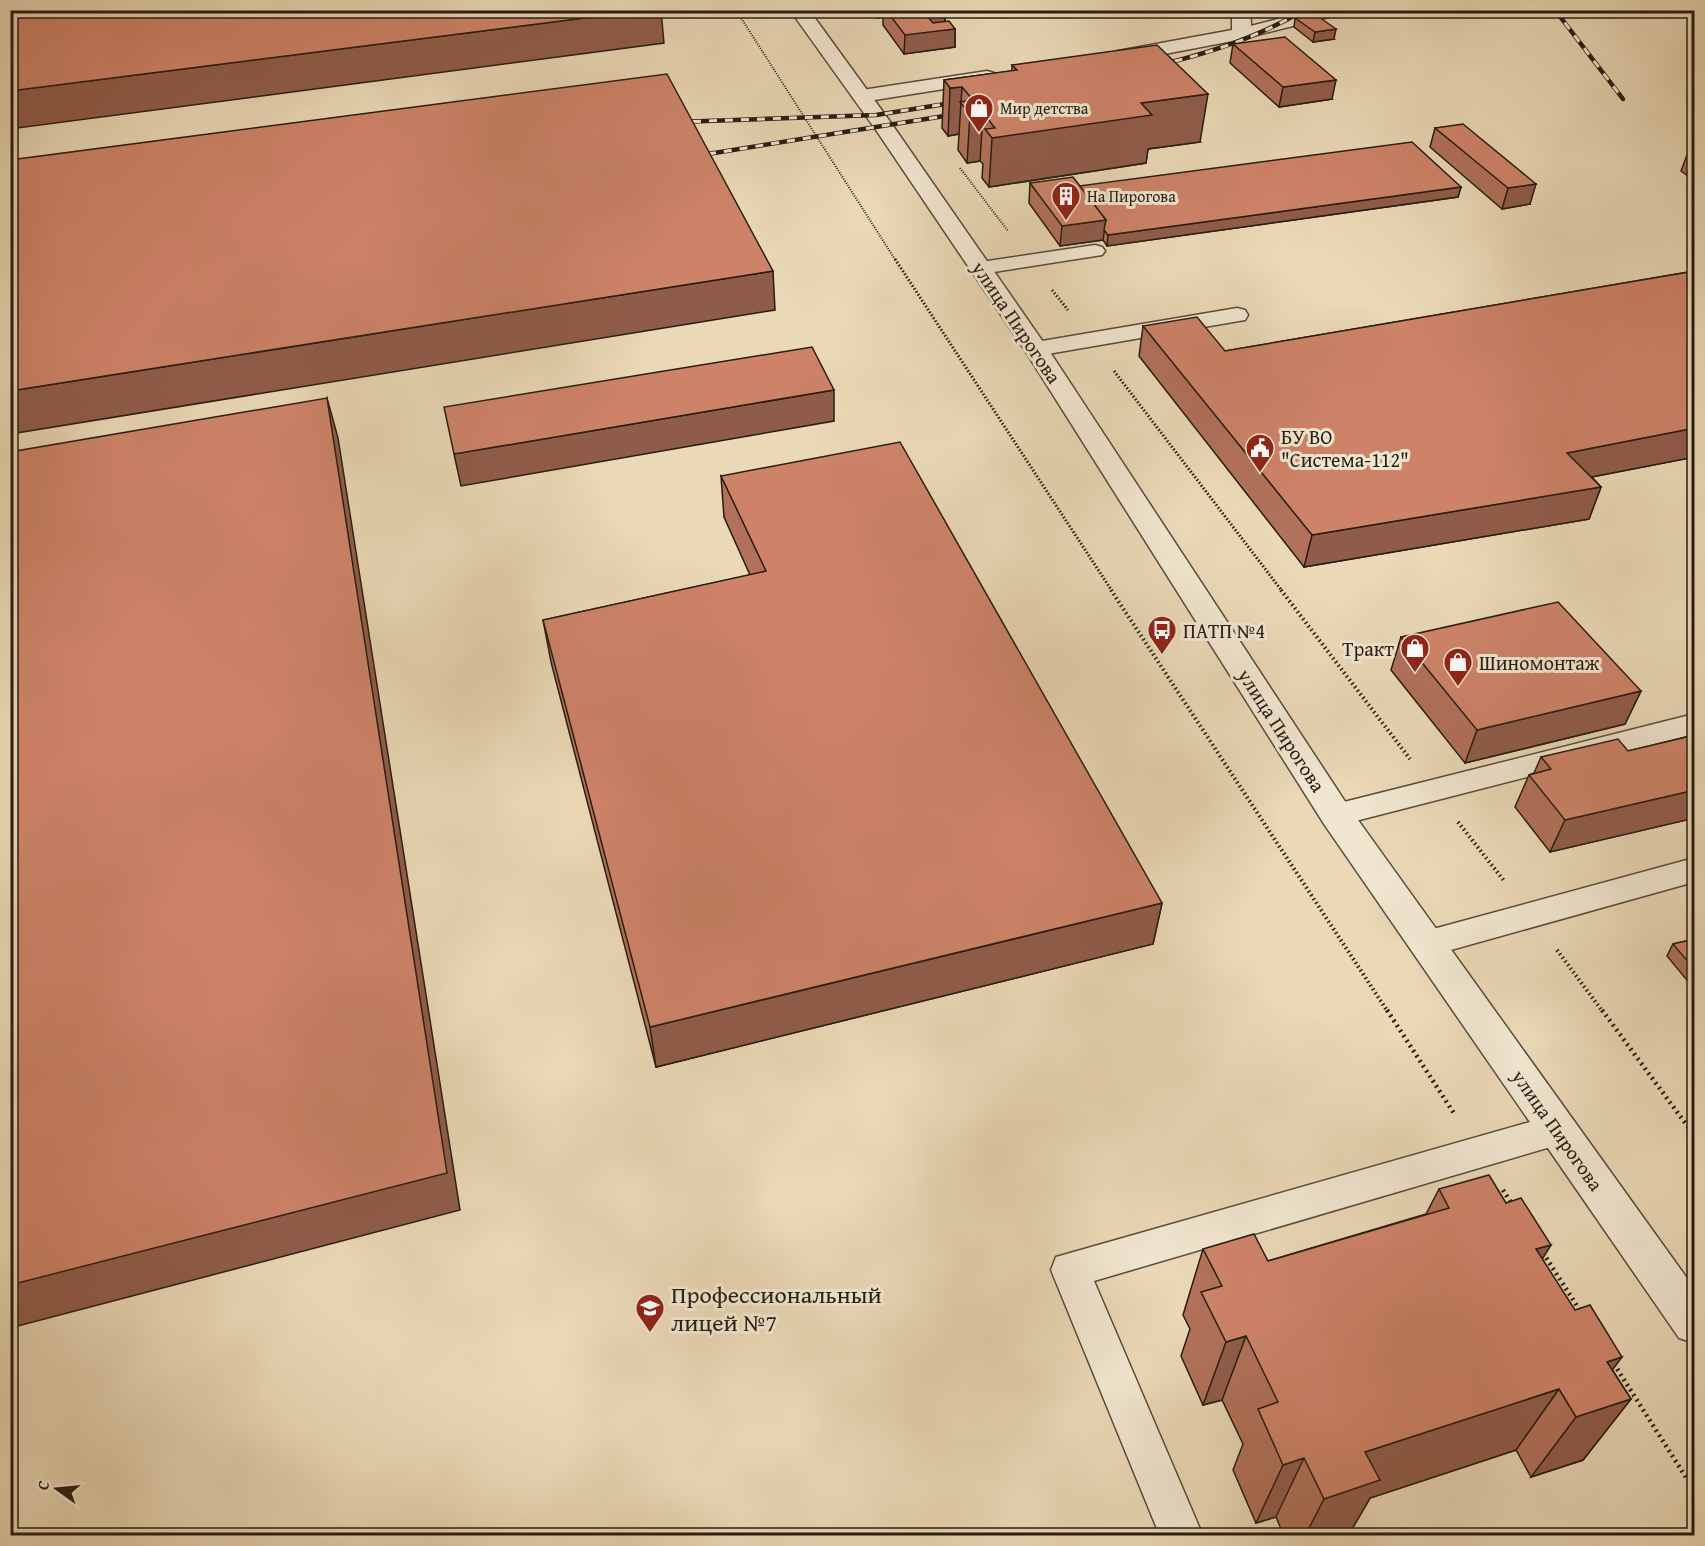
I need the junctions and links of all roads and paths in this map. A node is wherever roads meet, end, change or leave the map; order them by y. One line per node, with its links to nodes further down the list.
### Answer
1 (736, 10): 24 (path)
2 (799, 10): 8 (street, улица Пирогова)
3 (1237, 10): 5 (street)
4 (1335, 10): 5 (lane)
5 (1241, 34): 6 (street)
6 (1095, 60)
7 (1004, 75): 8 (street)
8 (862, 96): 12 (street, улица Пирогова)
9 (959, 167): 11 (path)
10 (1095, 250): 11 (lane)
11 (1030, 260): 12 (lane); 14 (path)
12 (981, 268): 15 (street, улица Пирогова)
13 (1237, 315): 14 (lane)
14 (1091, 340): 15 (lane); 17 (path)
15 (1036, 350): 18 (street, улица Пирогова)
16 (1695, 724): 17 (lane)
17 (1434, 790): 18 (lane); 20 (path)
18 (1336, 815): 21 (street, улица Пирогова)
19 (1695, 870): 20 (lane)
20 (1530, 915): 21 (lane); 23 (path)
21 (1426, 944): 22 (street, улица Пирогова)
22 (1558, 1130): 24 (lane); 28 (street, улица Пирогова)
23 (1695, 1135)
24 (1479, 1153): 25 (path); 31 (lane)
25 (1517, 1212)
26 (1536, 1242): 27 (path)
27 (1587, 1322)
28 (1695, 1323)
29 (1612, 1361): 30 (path)
30 (1695, 1490)
31 (1182, 1536)

